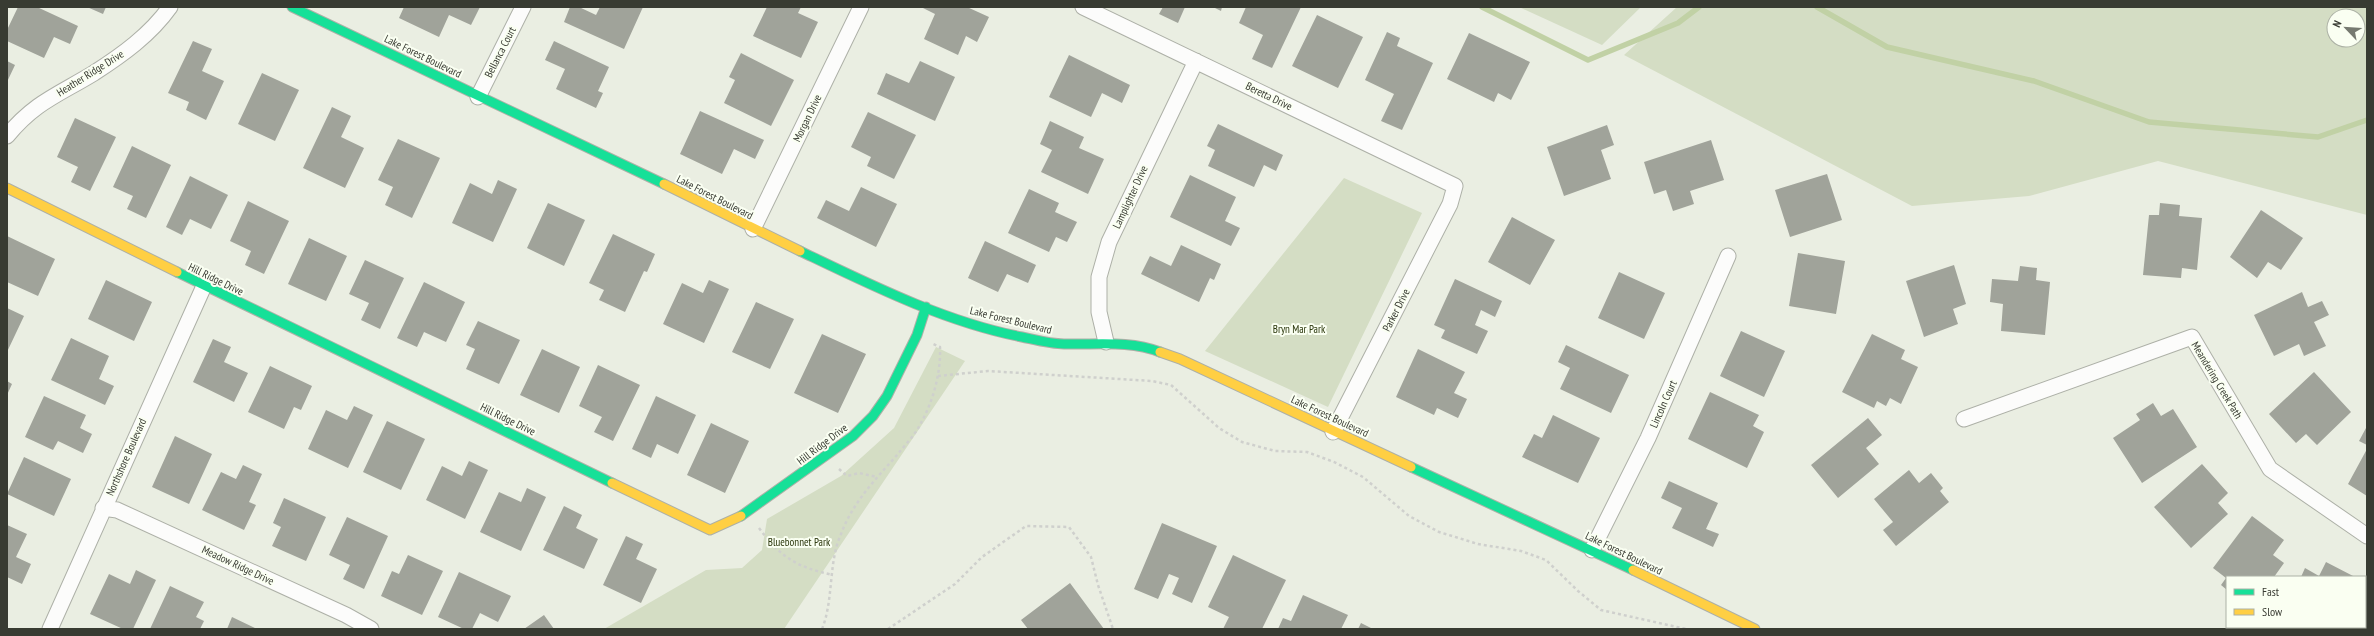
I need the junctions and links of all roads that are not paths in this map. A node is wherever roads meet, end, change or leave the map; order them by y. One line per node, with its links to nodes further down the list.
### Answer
1 (170, 7): 8 (street, Heather Ridge Drive)
2 (292, 7): 7 (street, Lake Forest Boulevard)
3 (523, 7): 7 (street, Bellanca Court)
4 (860, 7): 11 (street, Morgan Drive)
5 (1083, 7): 6 (street, Beretta Drive)
6 (1196, 61): 9 (street, Beretta Drive); 15 (street, Lamplighter Drive)
7 (478, 97): 11 (street, Lake Forest Boulevard)
8 (7, 136)
9 (1454, 186): 17 (street, Parker Drive)
10 (7, 188): 13 (street, Hill Ridge Drive)
11 (752, 229): 14 (street, Lake Forest Boulevard)
12 (1728, 256): 20 (street, Lincoln Court)
13 (204, 286): 14 (street, Hill Ridge Drive); 18 (street, Northshore Boulevard)
14 (926, 307): 15 (street, Lake Forest Boulevard)
15 (1106, 342): 17 (street, Lake Forest Boulevard)
16 (1964, 419): 19 (street, Meandering Creek Path)
17 (1333, 432): 20 (street, Lake Forest Boulevard)
18 (103, 508): 21 (street, Northshore Boulevard); 22 (street, Meadow Ridge Drive)
19 (2367, 536)
20 (1592, 550): 23 (street, Lake Forest Boulevard)
21 (50, 629)
22 (371, 629)
23 (1755, 629)

